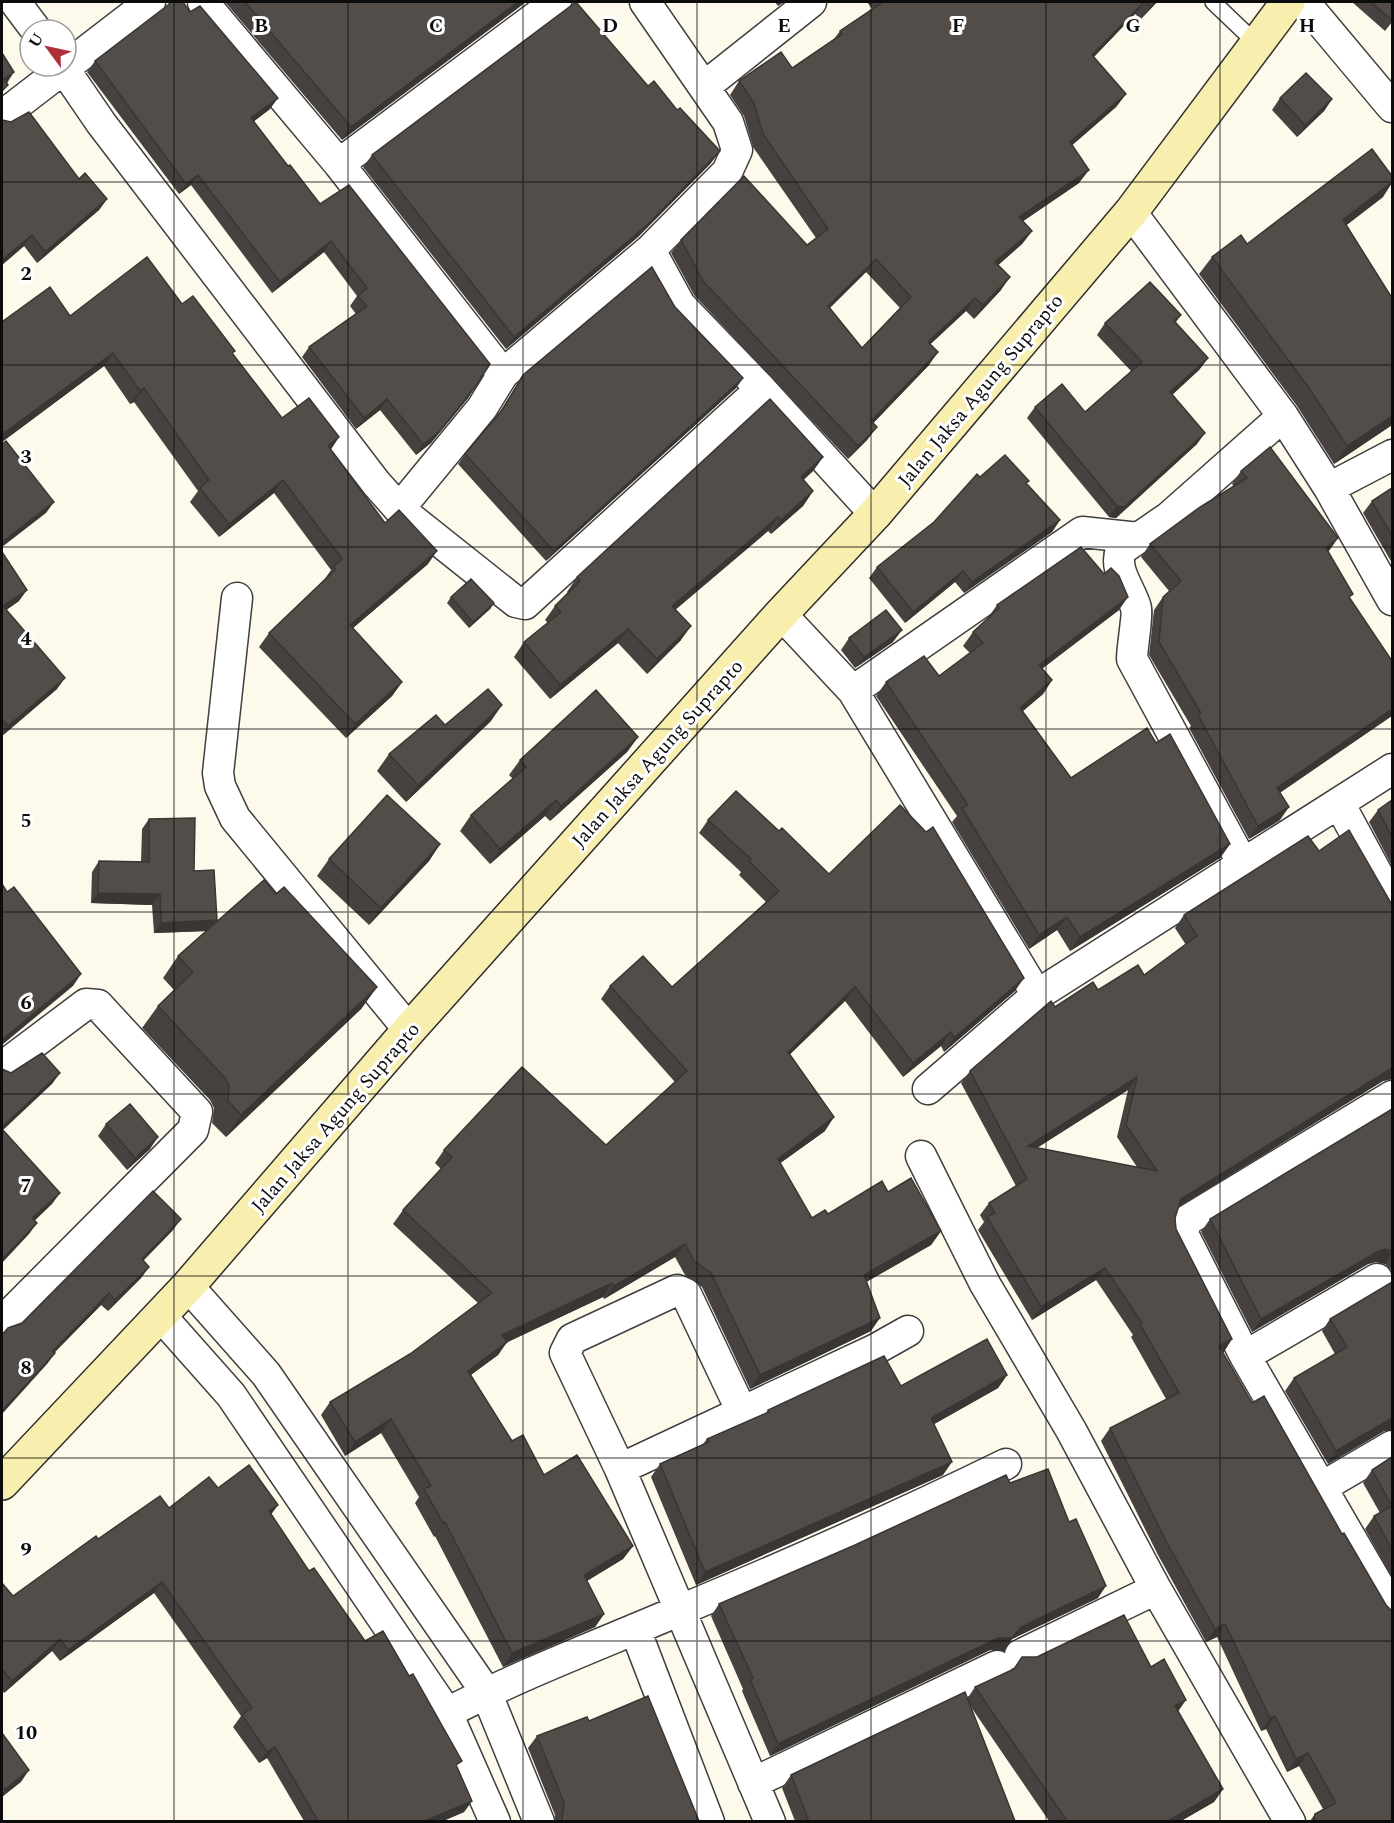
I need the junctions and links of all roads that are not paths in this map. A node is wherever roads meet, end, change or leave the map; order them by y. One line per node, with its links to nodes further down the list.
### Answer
1 (15, 2): 10 (street)
2 (150, 2): 12 (street)
3 (203, 2): 18 (street)
4 (556, 2): 18 (street)
5 (645, 2): 15 (street)
6 (811, 2): 15 (street)
7 (1213, 2): 11 (lane)
8 (1288, 2): 11 (main road, Jalan Jaksa Agung Suprapto)
9 (1304, 2): 16 (street)
10 (27, 18)
11 (1257, 44): 19 (main road, Jalan Jaksa Agung Suprapto)
12 (78, 56)
13 (49, 78): 17 (street)
14 (71, 78): 26 (street)
15 (704, 87): 20 (street)
16 (1392, 107)
17 (2, 116)
18 (339, 164): 21 (street)
19 (1131, 212): 23 (street); 27 (main road, Jalan Jaksa Agung Suprapto)
20 (650, 250): 21 (street); 22 (street)
21 (503, 374): 26 (street)
22 (761, 389): 26 (street); 27 (street)
23 (1283, 416): 25 (street); 28 (street)
24 (1392, 455): 25 (street)
25 (1329, 488): 30 (street)
26 (399, 509)
27 (875, 514): 31 (main road, Jalan Jaksa Agung Suprapto)
28 (1138, 538): 32 (street); 35 (street)
29 (237, 598): 38 (street)
30 (1392, 600)
31 (781, 614): 32 (street); 38 (main road, Jalan Jaksa Agung Suprapto)
32 (853, 691): 37 (street)
33 (1392, 769): 34 (street)
34 (1339, 803): 35 (street); 36 (street)
35 (1243, 864): 37 (street)
36 (1392, 901)
37 (1037, 995): 40 (street)
38 (410, 1030): 44 (main road, Jalan Jaksa Agung Suprapto)
39 (2, 1067): 46 (street)
40 (928, 1089)
41 (1392, 1096): 48 (street)
42 (921, 1156): 55 (street)
43 (1377, 1279): 48 (street)
44 (188, 1286): 45 (main road, Jalan Jaksa Agung Suprapto); 59 (street)
45 (160, 1315): 53 (main road, Jalan Jaksa Agung Suprapto); 60 (street)
46 (2, 1322)
47 (908, 1331): 49 (street)
48 (1245, 1356): 54 (street)
49 (742, 1412): 52 (street); 52 (street)
50 (1392, 1446): 54 (street)
51 (1006, 1464): 57 (street)
52 (620, 1469): 57 (street)
53 (2, 1484)
54 (1322, 1487): 56 (street)
55 (1156, 1589): 61 (street); 66 (street)
56 (1392, 1609)
57 (680, 1610): 58 (street); 61 (street)
58 (635, 1629): 59 (street); 64 (street)
59 (486, 1692): 60 (street); 63 (street)
60 (447, 1713): 62 (street)
61 (753, 1783): 65 (street)
62 (495, 1821)
63 (539, 1821)
64 (709, 1821)
65 (770, 1821)
66 (1290, 1821)

